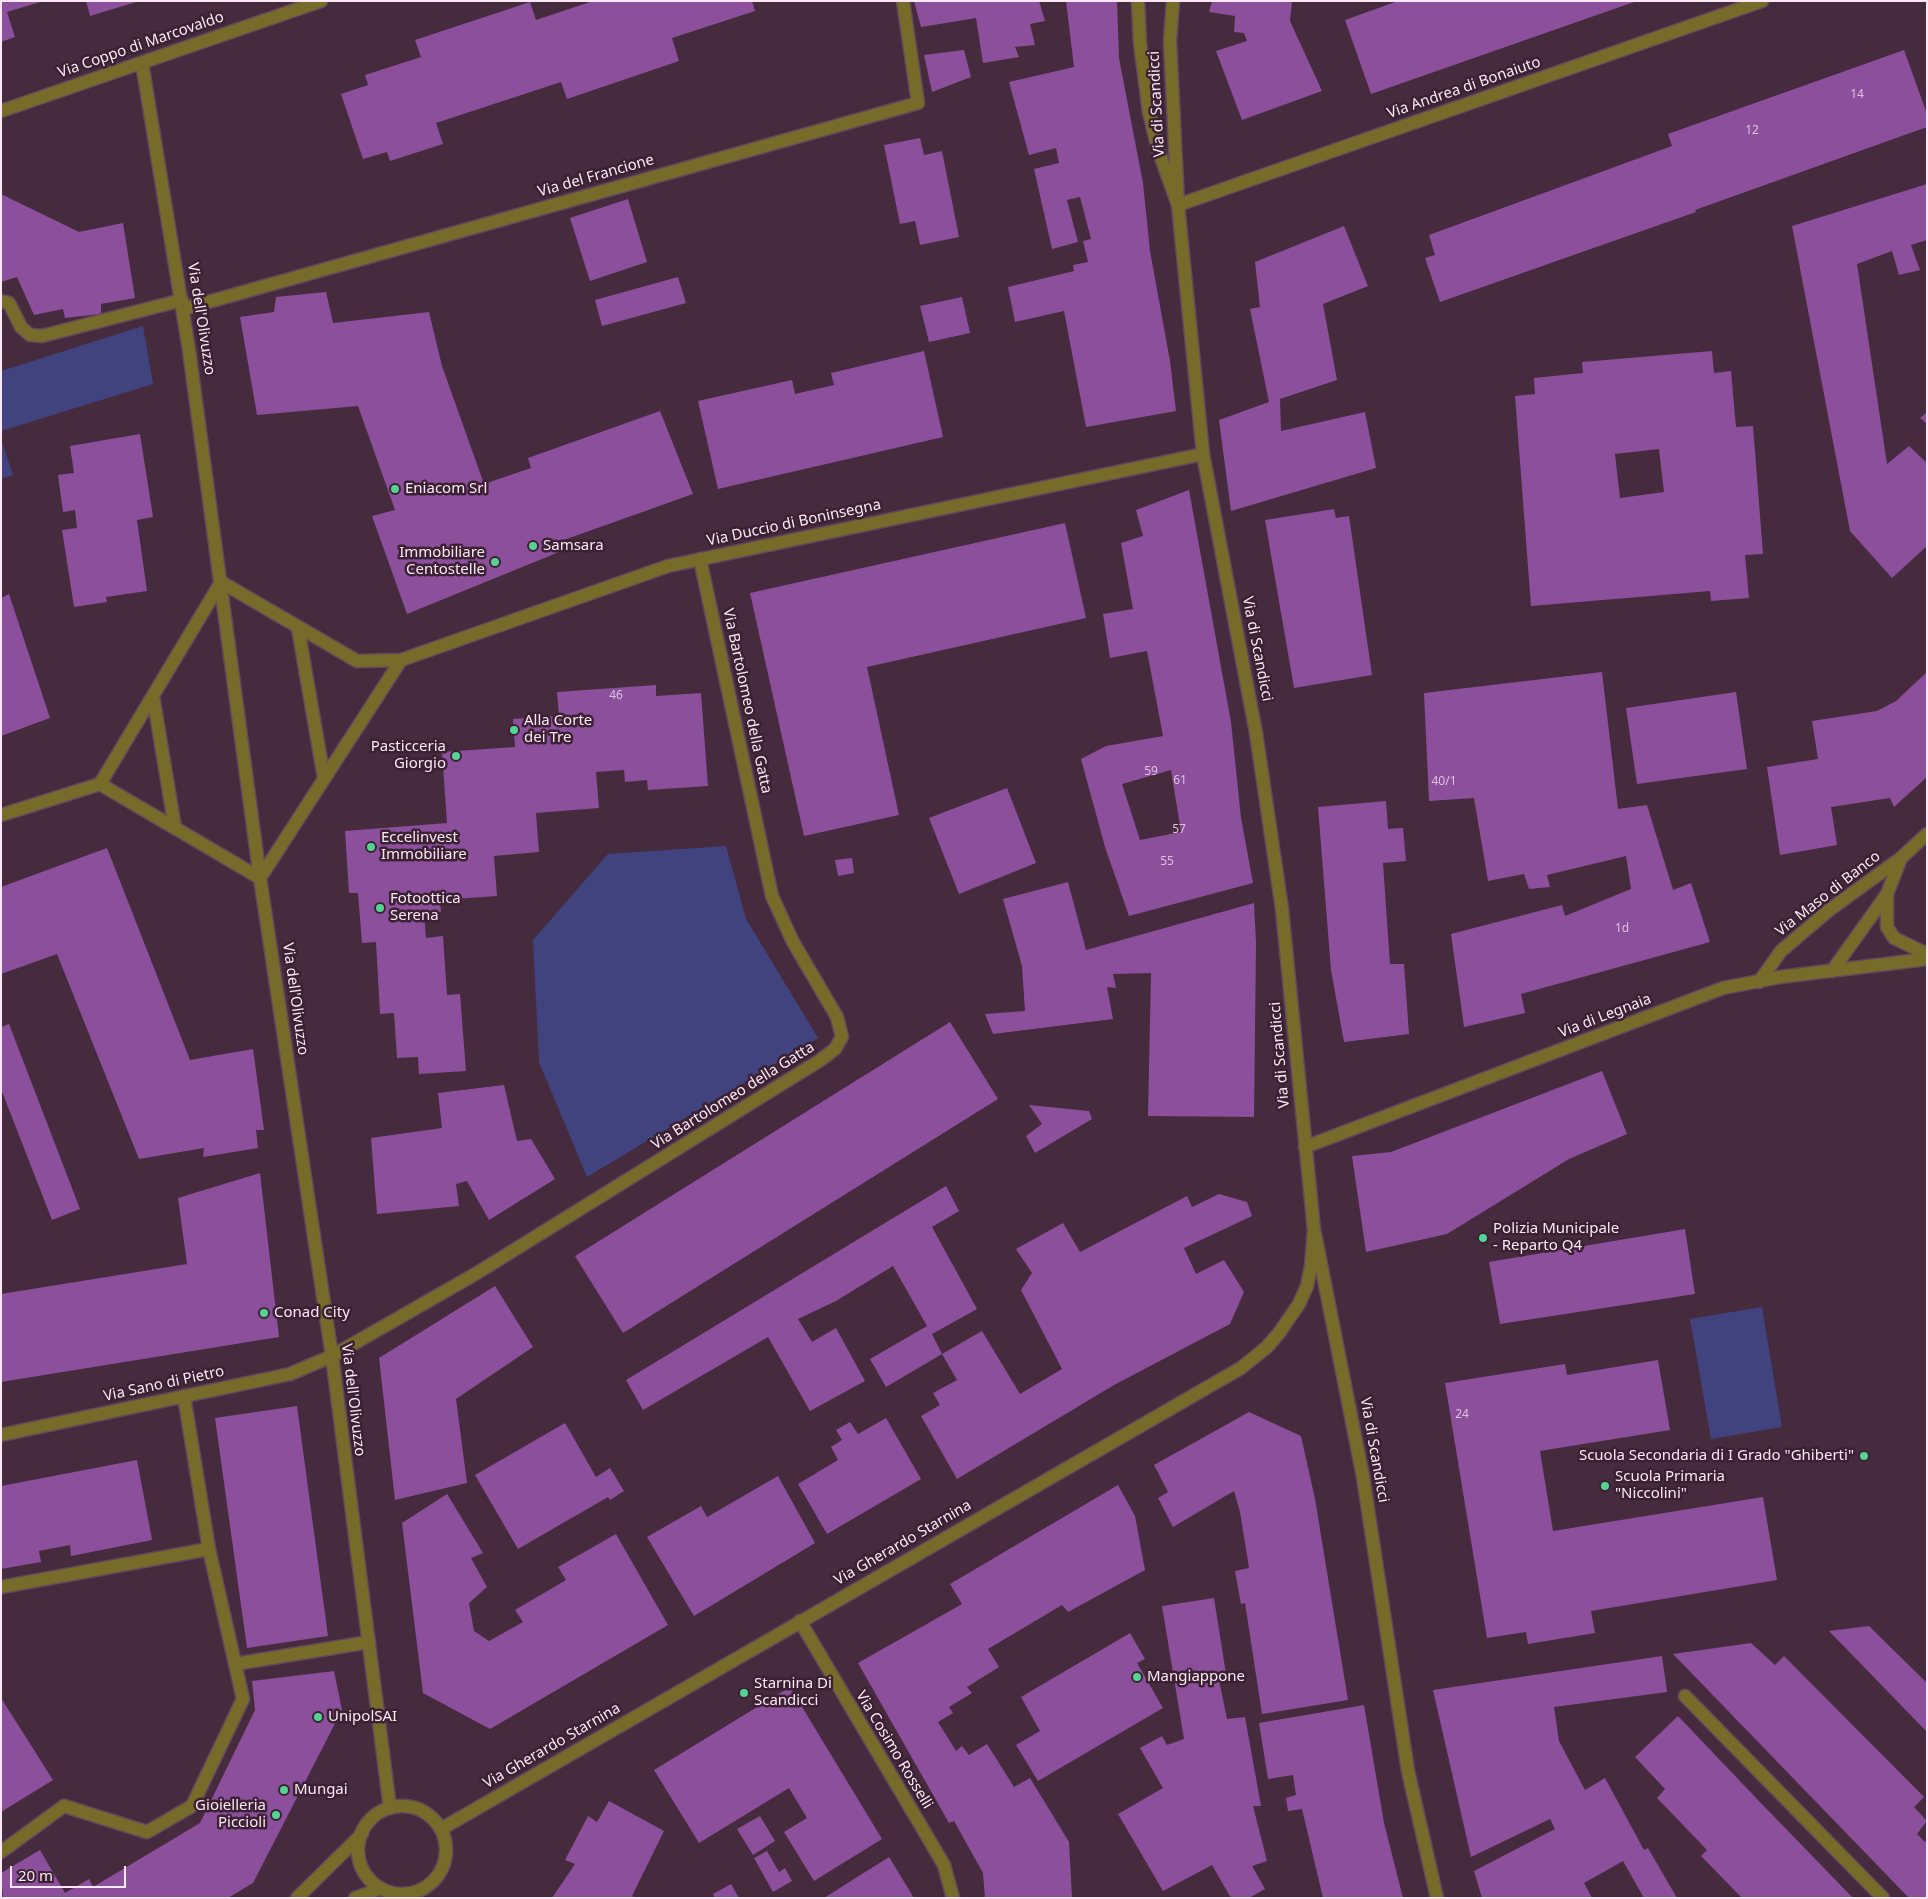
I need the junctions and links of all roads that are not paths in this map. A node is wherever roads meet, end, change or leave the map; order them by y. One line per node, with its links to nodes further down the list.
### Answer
1 (321, 1): 6 (street, Via Coppo di Marcovaldo)
2 (903, 1): 10 (street, Via del Francione)
3 (1138, 1): 8 (street, Via di Scandicci)
4 (1174, 1): 8 (street, Via di Scandicci)
5 (1762, 1): 8 (street, Via Andrea di Bonaiuto)
6 (142, 63): 7 (street, Via Coppo di Marcovaldo); 10 (street, Via dell'Olivuzzo)
7 (1, 111)
8 (1178, 205): 11 (street, Via di Scandicci)
9 (1, 301): 10 (street)
10 (182, 304): 13 (street, Via dell'Olivuzzo)
11 (1203, 454): 12 (street, Via Duccio di Boninsegna); 29 (street, Via di Scandicci)
12 (700, 559): 15 (street, Via Duccio di Boninsegna); 31 (street, Via Bartolomeo della Gatta)
13 (221, 582): 14 (street); 16 (street); 23 (street, Via dell'Olivuzzo)
14 (298, 628): 15 (street); 17 (street)
15 (401, 660): 17 (street)
16 (153, 696): 18 (street); 20 (street)
17 (324, 778): 23 (street)
18 (100, 784): 19 (street); 20 (street)
19 (1, 815)
20 (175, 828): 23 (street)
21 (1927, 834): 22 (street, Via Maso di Banco)
22 (1901, 858): 24 (street, Via Maso di Banco); 28 (street, Via Maso di Banco)
23 (260, 878): 31 (street, Via dell'Olivuzzo)
24 (1887, 894): 25 (street, Via Maso di Banco); 27 (street, Via Maso di Banco)
25 (1927, 954)
26 (1927, 959): 27 (street, Via di Legnaia)
27 (1832, 971): 28 (street, Via di Legnaia)
28 (1759, 982): 29 (street, Via di Legnaia)
29 (1305, 1147): 30 (street, Via di Scandicci)
30 (1314, 1230): 36 (street, Via Gherardo Starnina); 50 (street, Via di Scandicci)
31 (332, 1356): 32 (street, Via Sano di Pietro); 37 (street, Via dell'Olivuzzo)
32 (184, 1396): 33 (street, Via Sano di Pietro); 34 (street)
33 (1, 1435)
34 (209, 1549): 35 (street); 38 (street)
35 (1, 1586)
36 (800, 1621): 41 (street, Via Gherardo Starnina); 49 (street, Via Cosimo Rosselli)
37 (369, 1642): 38 (street); 40 (street, Via dell'Olivuzzo)
38 (235, 1664): 43 (street)
39 (1685, 1696): 51 (street)
40 (390, 1808): 41 (street); 42 (street)
41 (441, 1829): 44 (street)
42 (362, 1834): 45 (street); 46 (street)
43 (1, 1852)
44 (431, 1882): 45 (street); 48 (street)
45 (385, 1893): 47 (street)
46 (297, 1898)
47 (355, 1898)
48 (431, 1898)
49 (953, 1898)
50 (1437, 1898)
51 (1883, 1898)

